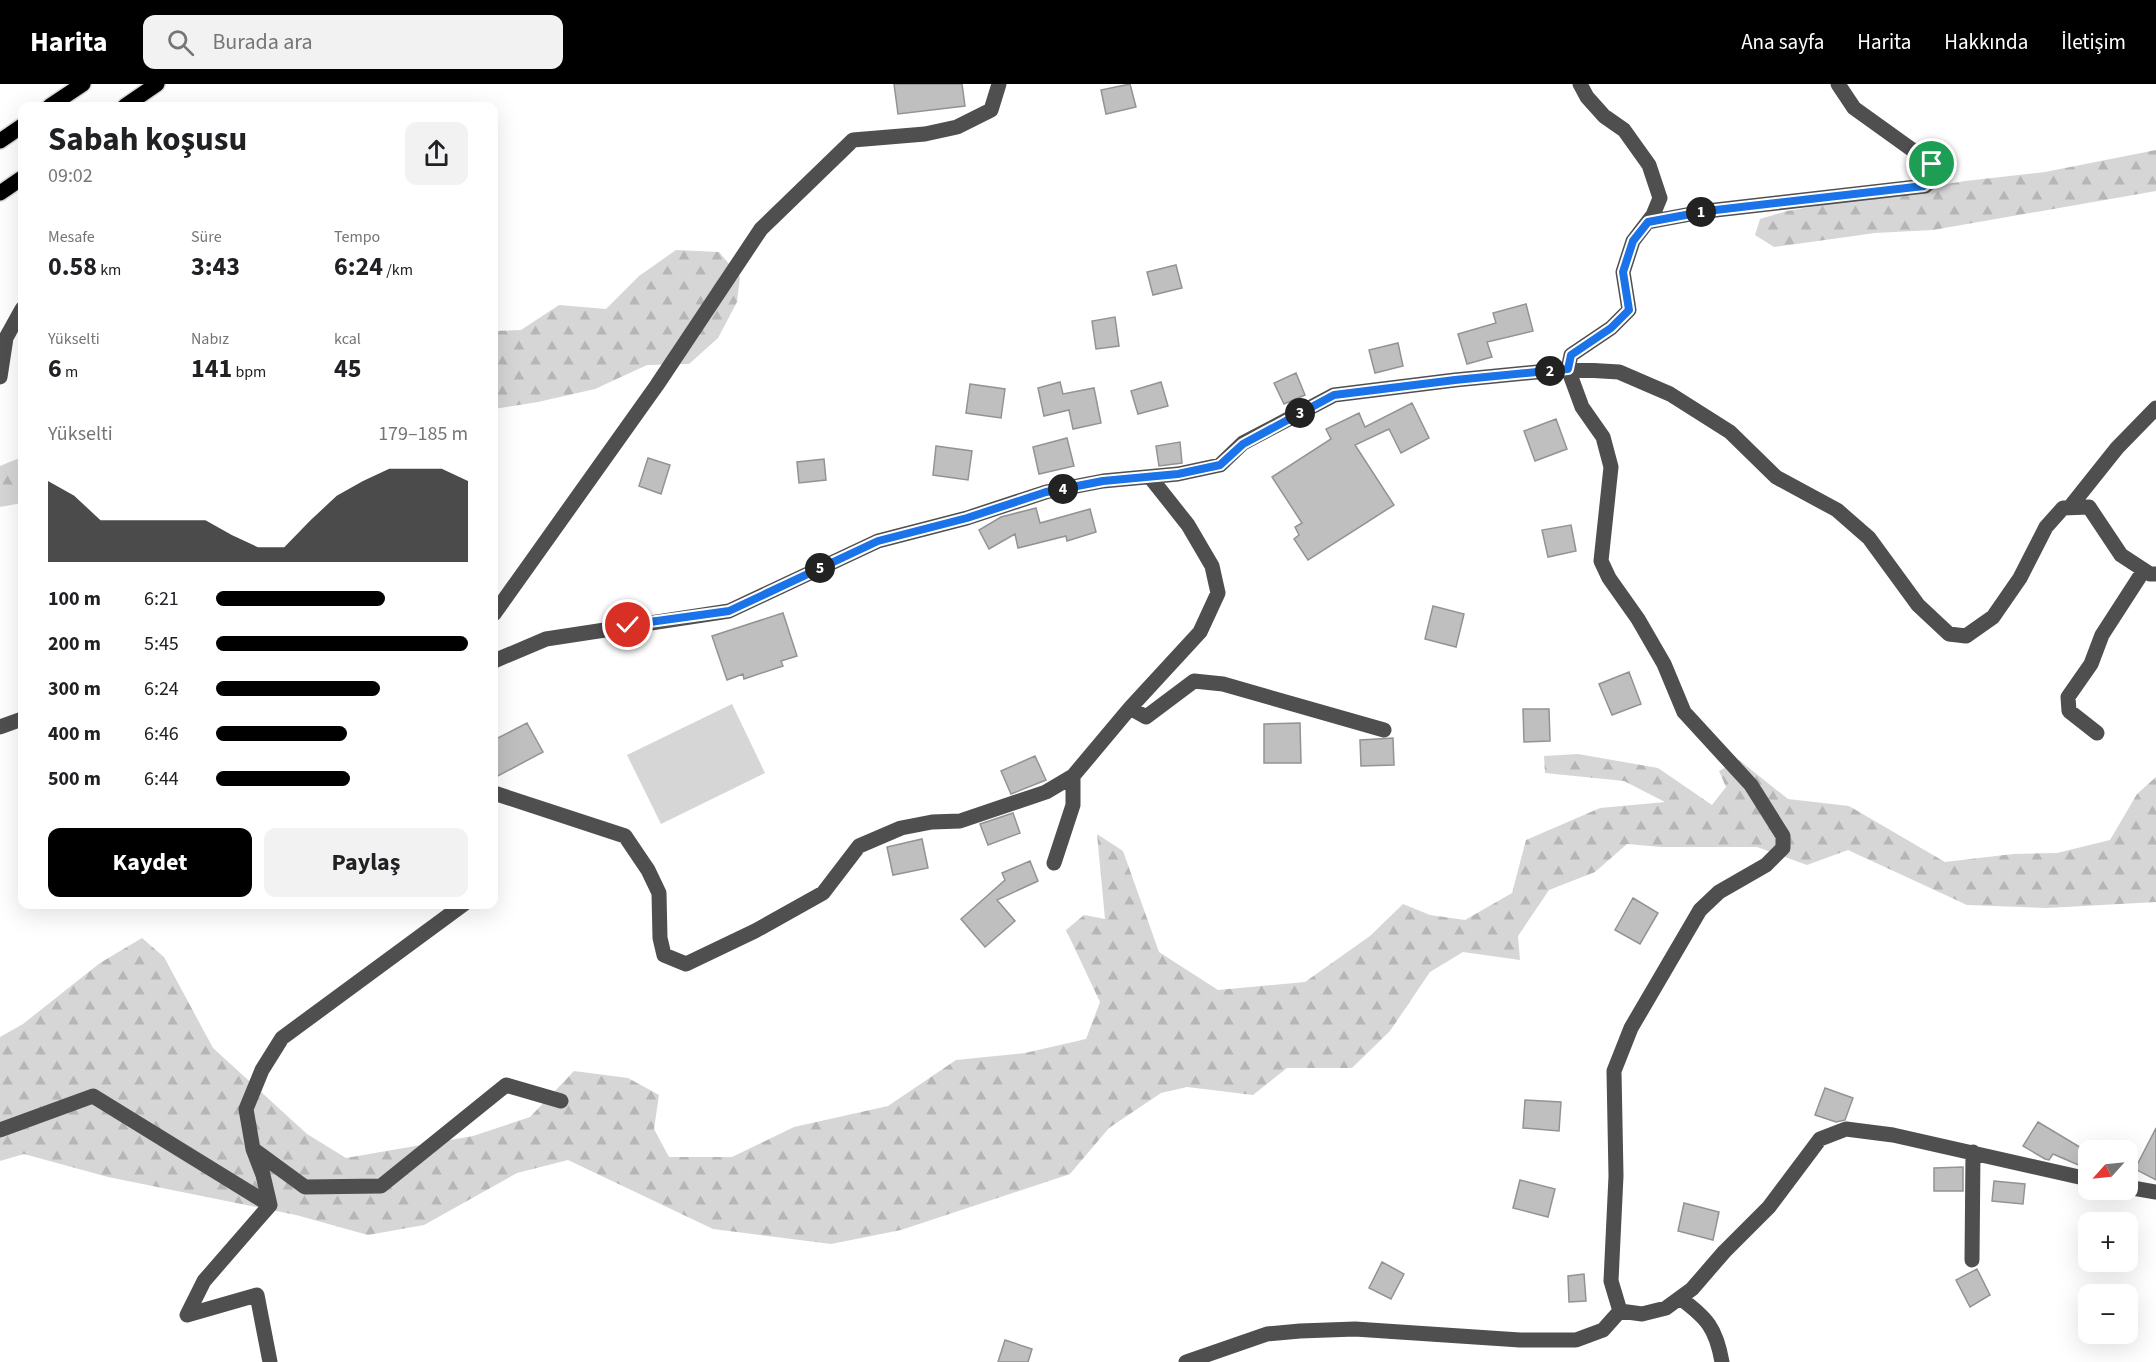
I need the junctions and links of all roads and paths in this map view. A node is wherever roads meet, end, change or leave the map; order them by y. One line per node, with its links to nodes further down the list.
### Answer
1 (83, 84): 6 (main road)
2 (157, 84): 7 (main road)
3 (999, 84): 20 (street)
4 (1580, 84): 12 (street)
5 (1838, 84): 12 (street)
6 (56, 102)
7 (131, 102)
8 (18, 129): 9 (main road)
9 (0, 141)
10 (18, 181): 11 (main road)
11 (0, 194)
12 (1648, 222): 14 (street)
13 (18, 316): 15 (street)
14 (1568, 369): 17 (street); 18 (street); 41 (street)
15 (0, 377)
16 (2156, 408): 18 (street)
17 (1150, 477): 21 (street); 22 (street)
18 (2070, 507): 19 (street)
19 (2150, 572): 26 (street)
20 (498, 608)
21 (498, 659)
22 (1130, 708): 25 (street); 27 (street)
23 (18, 720): 24 (street)
24 (0, 727)
25 (1384, 730)
26 (2097, 733)
27 (1073, 776): 28 (street); 29 (street)
28 (498, 794)
29 (1054, 863)
30 (457, 909): 33 (street)
31 (561, 1101): 33 (street)
32 (0, 1130): 38 (street)
33 (253, 1149): 38 (street)
34 (1973, 1152): 35 (street); 39 (street); 40 (street)
35 (2078, 1177)
36 (2138, 1189): 37 (street)
37 (2156, 1192)
38 (270, 1205): 42 (street)
39 (1972, 1260)
40 (1680, 1298): 41 (street); 44 (street)
41 (1620, 1311): 43 (street)
42 (270, 1362)
43 (1186, 1362)
44 (1722, 1362)

